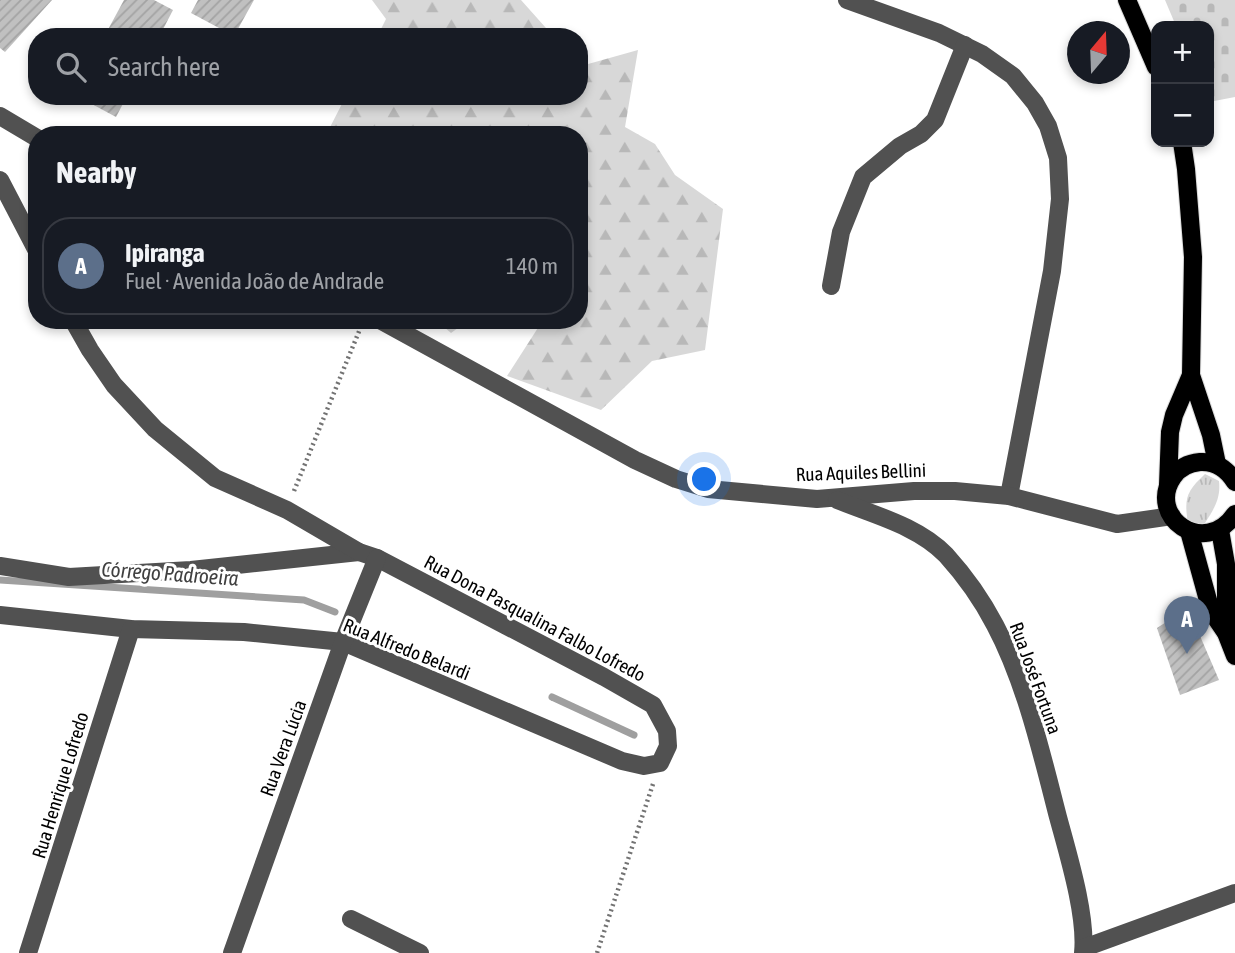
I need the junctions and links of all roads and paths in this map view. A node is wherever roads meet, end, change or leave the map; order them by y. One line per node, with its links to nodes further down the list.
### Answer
1 (847, 0): 3 (street)
2 (1127, 0): 5 (main road)
3 (880, 7): 4 (street)
4 (965, 45): 11 (street); 18 (street)
5 (1151, 55)
6 (0, 116): 7 (street)
7 (28, 133)
8 (1183, 147): 15 (main road)
9 (0, 180): 10 (street)
10 (28, 234)
11 (831, 286)
12 (79, 329): 20 (street)
13 (360, 329): 20 (path)
14 (396, 329): 19 (street, Rua Aquiles Bellini)
15 (1191, 375): 16 (main road); 17 (main road)
16 (1228, 471): 17 (main road)
17 (1168, 485): 22 (main road)
18 (1010, 496): 19 (street, Rua Aquiles Bellini); 22 (street, Rua Aquiles Bellini)
19 (833, 498): 36 (street, Rua José Fortuna)
20 (287, 510): 25 (street)
21 (1235, 514): 23 (main road)
22 (1172, 516): 24 (main road)
23 (1220, 530): 24 (main road); 30 (main road)
24 (1189, 531): 30 (main road)
25 (359, 552): 26 (street, Rua Dona Pasqualina Falbo Lofredo); 27 (street)
26 (377, 558): 31 (street, Rua Vera Lúcia); 33 (street, Rua Dona Pasqualina Falbo Lofredo)
27 (0, 566)
28 (0, 615): 29 (street, Rua Alfredo Belardi)
29 (131, 629): 31 (street, Rua Alfredo Belardi); 37 (street, Rua Henrique Lofredo)
30 (1226, 634): 32 (main road)
31 (343, 642): 33 (street, Rua Alfredo Belardi); 38 (street, Rua Vera Lúcia)
32 (1235, 656)
33 (660, 763): 40 (path)
34 (1235, 893): 36 (street)
35 (351, 919): 39 (street)
36 (1084, 951)
37 (29, 953)
38 (232, 953)
39 (420, 953)
40 (597, 953)

